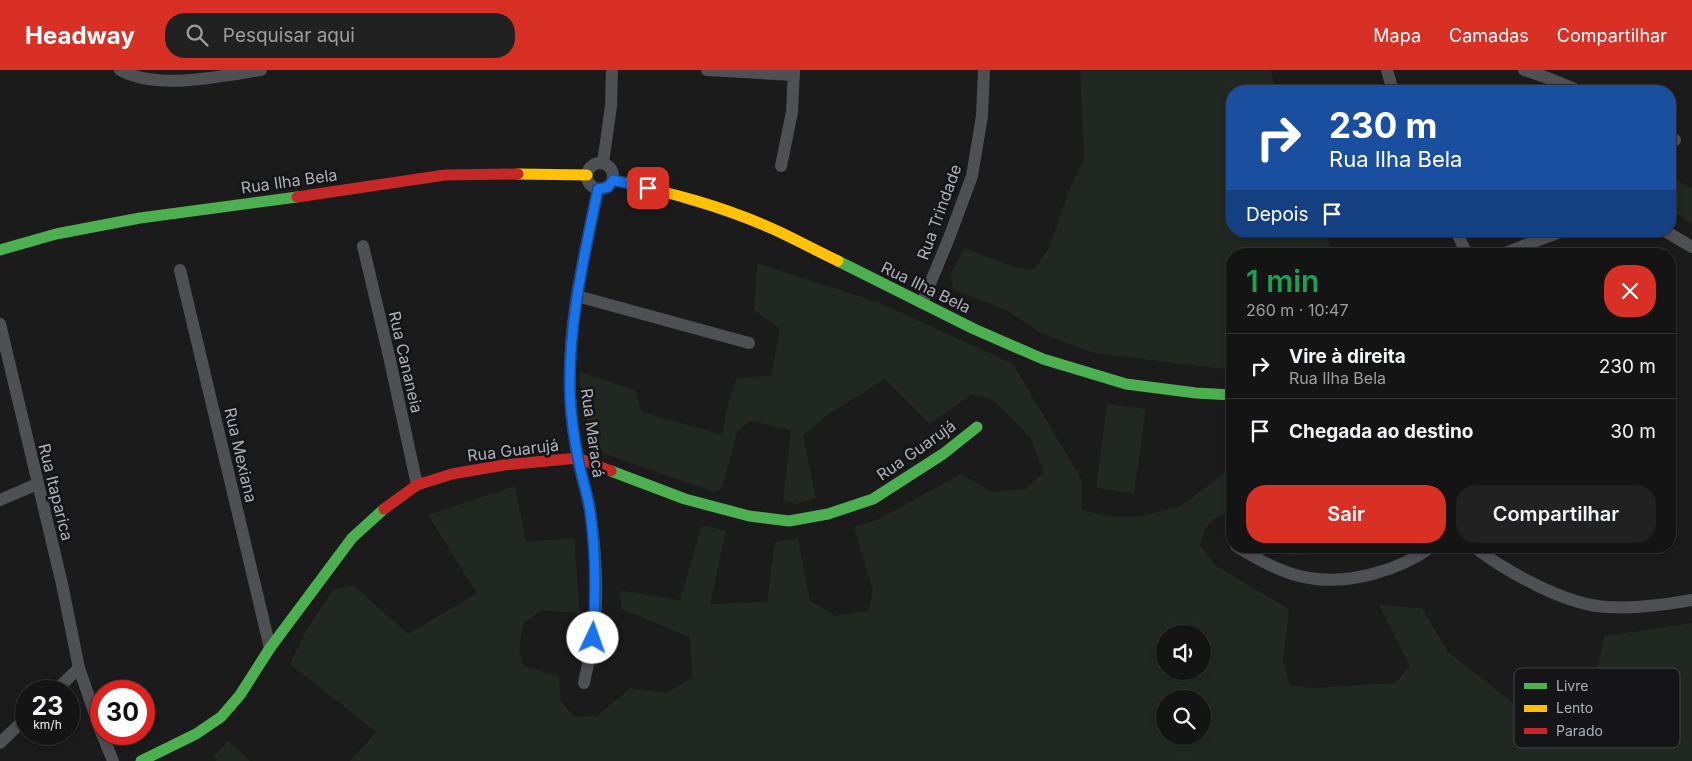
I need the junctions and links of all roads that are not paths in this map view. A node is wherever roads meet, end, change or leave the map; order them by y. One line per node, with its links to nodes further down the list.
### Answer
1 (120, 70): 2 (street)
2 (261, 70)
3 (612, 70): 11 (street)
4 (707, 70): 8 (street)
5 (984, 70): 24 (street, Rua Trindade)
6 (1387, 70): 9 (street)
7 (1524, 70): 10 (street)
8 (794, 72): 12 (street)
9 (1391, 85)
10 (1565, 85)
11 (603, 163): 13 (street); 14 (street)
12 (781, 166)
13 (587, 176): 15 (street); 21 (street, Rua Ilha Bela)
14 (613, 180): 15 (street); 24 (street, Rua Ilha Bela)
15 (598, 189): 23 (street, Rua Maracá)
16 (1548, 237): 20 (street)
17 (1675, 237): 19 (street)
18 (363, 246): 31 (street, Rua Cananeia)
19 (1692, 247)
20 (1518, 248)
21 (0, 250)
22 (180, 270): 37 (street, Rua Mexiana)
23 (577, 296): 26 (street); 29 (street, Rua Maracá)
24 (922, 303): 27 (street, Rua Ilha Bela)
25 (0, 324): 30 (street, Rua Itaparica)
26 (749, 343)
27 (1226, 395)
28 (977, 427): 29 (street, Rua Guarujá)
29 (578, 458): 31 (street, Rua Guarujá); 40 (street, Rua Maracá)
30 (37, 484): 32 (street); 38 (street, Rua Itaparica)
31 (417, 485): 37 (street, Rua Guarujá)
32 (0, 500)
33 (1247, 553): 34 (street)
34 (1424, 553)
35 (1482, 553): 36 (street)
36 (1692, 600)
37 (270, 648): 46 (street, Rua Guarujá)
38 (80, 668): 39 (street); 41 (street, Rua Itaparica)
39 (67, 680)
40 (584, 683)
41 (90, 698)
42 (15, 728): 43 (street)
43 (0, 742)
44 (107, 745): 45 (street, Rua Itaparica)
45 (113, 761)
46 (141, 761)

